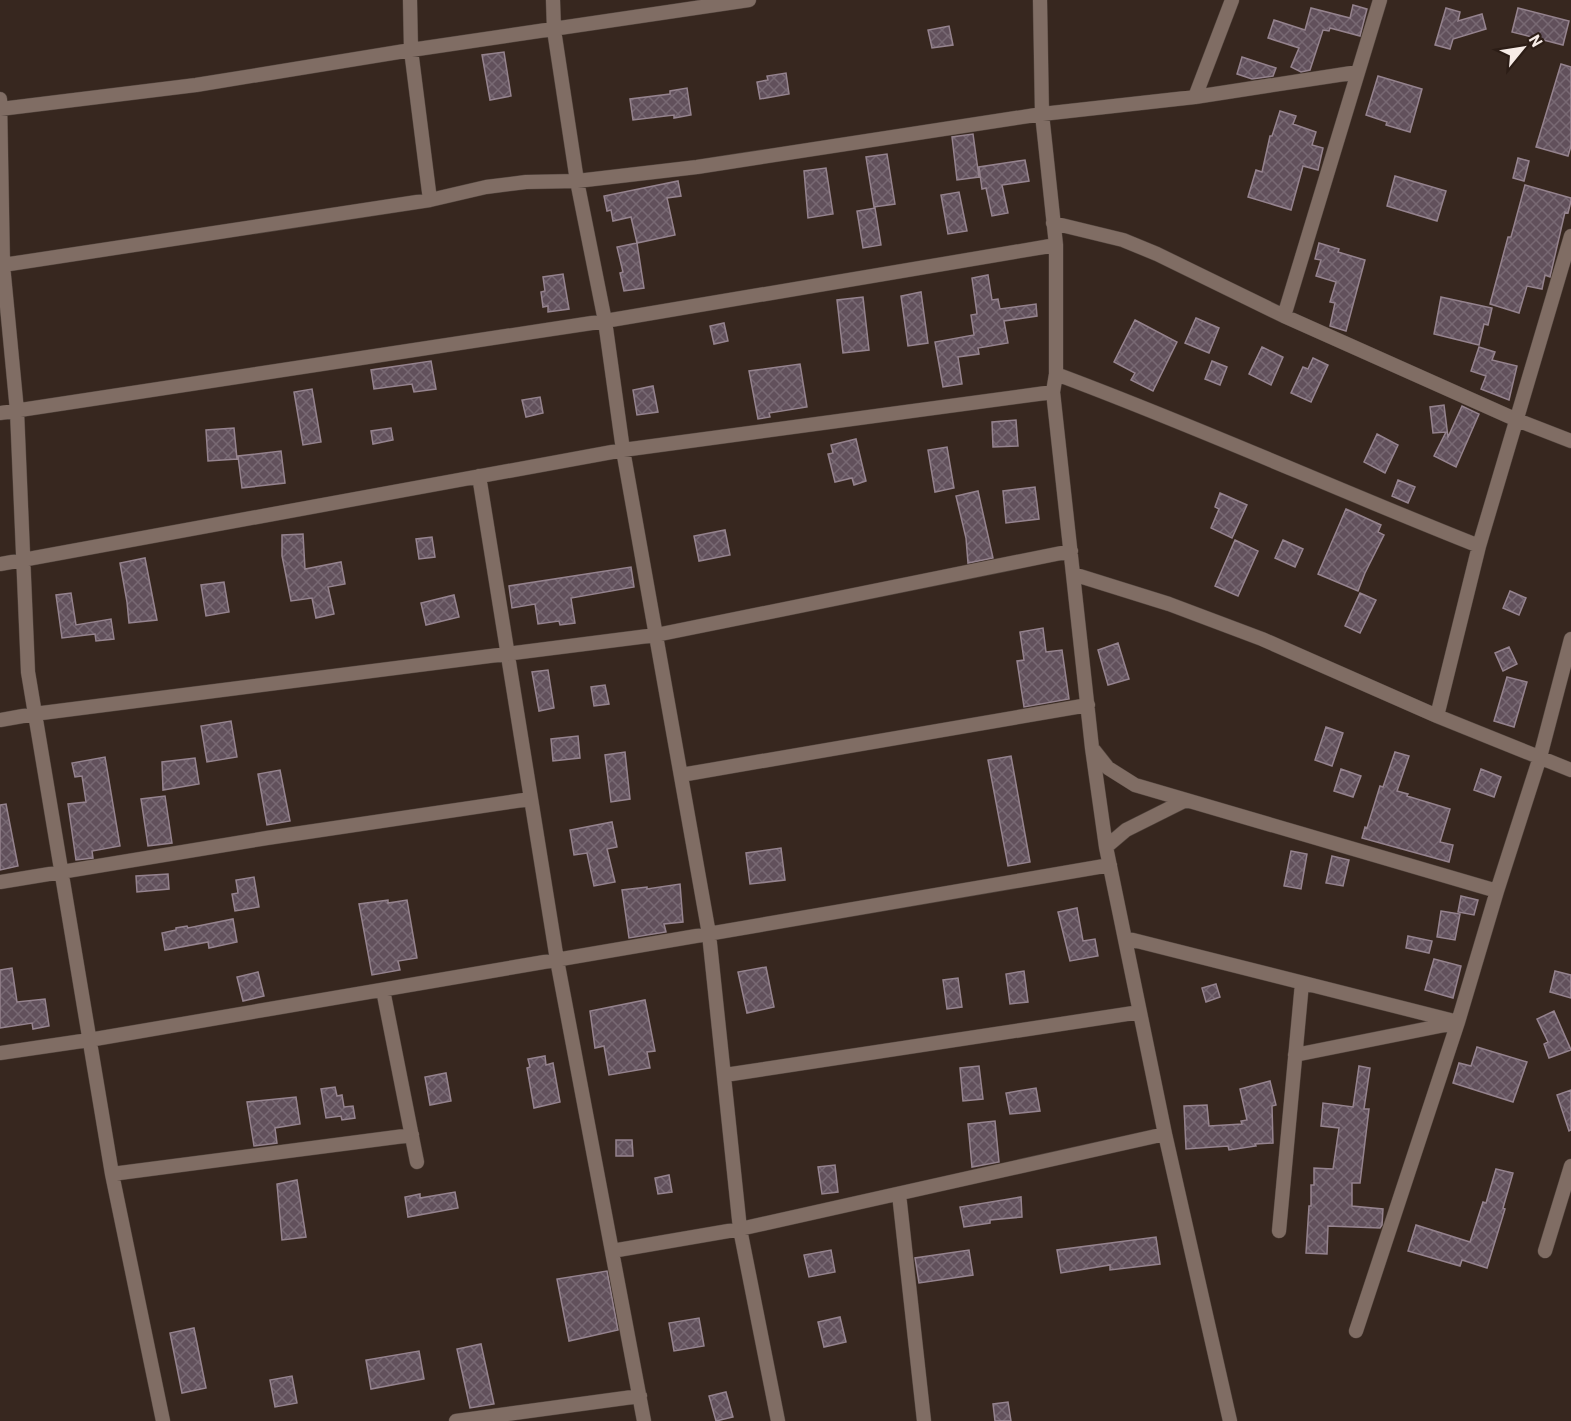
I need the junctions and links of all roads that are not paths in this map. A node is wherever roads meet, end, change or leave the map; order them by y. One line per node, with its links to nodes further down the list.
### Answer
1 (410, 0): 9 (street)
2 (553, 0): 8 (street)
3 (749, 0): 7 (street)
4 (1040, 0): 14 (street)
5 (1232, 0): 11 (street)
6 (1380, 0): 10 (street)
7 (652, 7): 8 (street)
8 (554, 30): 9 (street); 15 (street)
9 (411, 50): 13 (street); 16 (street)
10 (1358, 72): 11 (street); 21 (street)
11 (1195, 97): 14 (street)
12 (0, 99): 13 (street)
13 (0, 109): 20 (street)
14 (1042, 114): 15 (street); 17 (street)
15 (577, 181): 16 (street); 22 (street)
16 (430, 200): 20 (street)
17 (1053, 223): 19 (street); 21 (street)
18 (1571, 236): 27 (street)
19 (1056, 245): 22 (street); 23 (street)
20 (3, 265): 25 (street)
21 (1284, 316): 27 (street)
22 (605, 321): 25 (street); 29 (street)
23 (1056, 374): 24 (street); 31 (street)
24 (1053, 392): 29 (street); 32 (street)
25 (17, 411): 26 (street); 33 (street)
26 (0, 413)
27 (1517, 420): 28 (street); 31 (street)
28 (1571, 441)
29 (623, 450): 30 (street); 36 (street)
30 (479, 476): 33 (street); 38 (street)
31 (1479, 546): 41 (street)
32 (1071, 551): 35 (street); 36 (street)
33 (22, 560): 34 (street); 40 (street)
34 (0, 564)
35 (1073, 574): 39 (street); 41 (street)
36 (656, 635): 38 (street); 46 (street)
37 (1571, 639): 44 (street)
38 (507, 655): 40 (street); 47 (street)
39 (1088, 705): 43 (street); 46 (street)
40 (34, 714): 42 (street); 51 (street)
41 (1437, 716): 44 (street)
42 (0, 720)
43 (1092, 748): 48 (street); 49 (street)
44 (1540, 758): 45 (street); 53 (street)
45 (1571, 770)
46 (681, 775): 54 (street)
47 (530, 799): 51 (street); 56 (street)
48 (1186, 800): 49 (street); 53 (street)
49 (1106, 847): 50 (street)
50 (1110, 865): 54 (street); 55 (street)
51 (61, 874): 52 (street); 61 (street)
52 (0, 882)
53 (1497, 891): 60 (street)
54 (709, 934): 56 (street); 64 (street)
55 (1125, 938): 57 (street); 59 (street)
56 (557, 960): 58 (street); 73 (street)
57 (1302, 982): 60 (street); 63 (street)
58 (383, 990): 61 (street); 66 (street)
59 (1140, 1012): 64 (street); 65 (street)
60 (1458, 1022): 63 (street); 75 (street)
61 (89, 1040): 62 (street); 69 (street)
62 (0, 1053)
63 (1295, 1055): 72 (street)
64 (725, 1075): 71 (street)
65 (1165, 1134): 70 (street); 82 (street)
66 (412, 1135): 67 (street); 69 (street)
67 (417, 1162)
68 (1571, 1166): 74 (street)
69 (112, 1174): 77 (street)
70 (899, 1194): 71 (street); 81 (street)
71 (740, 1229): 73 (street); 80 (street)
72 (1279, 1231)
73 (612, 1251): 76 (street)
74 (1545, 1251)
75 (1356, 1331)
76 (640, 1395): 78 (street); 79 (street)
77 (163, 1421)
78 (456, 1421)
79 (644, 1421)
80 (778, 1421)
81 (924, 1421)
82 (1230, 1421)

